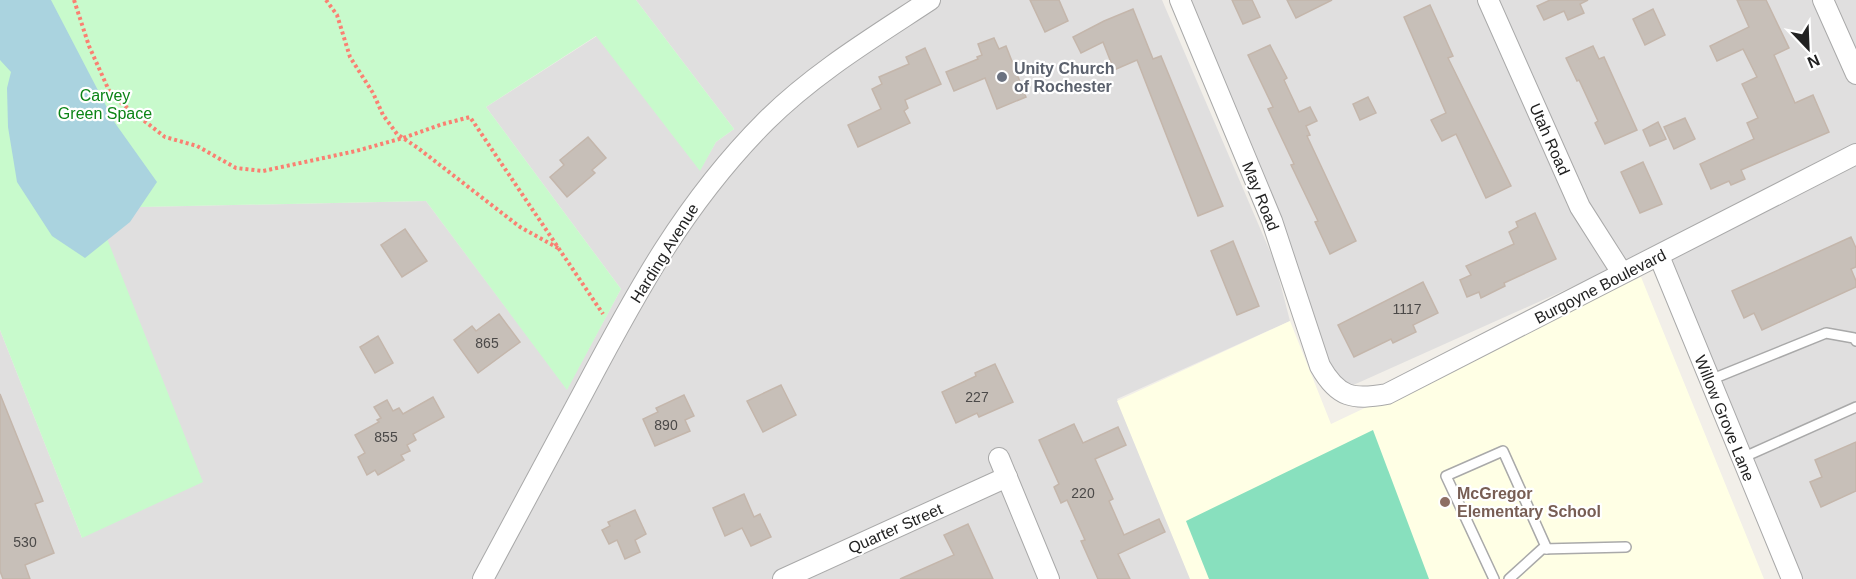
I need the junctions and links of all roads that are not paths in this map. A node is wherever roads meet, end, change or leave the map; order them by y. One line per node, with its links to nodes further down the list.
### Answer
1 (930, 0): 18 (street, Harding Avenue)
2 (1180, 0): 11 (street, May Road)
3 (1488, 0): 8 (street, Utah Road)
4 (1822, 0): 5 (street)
5 (1856, 74)
6 (1856, 154): 7 (street, Burgoyne Boulevard)
7 (1659, 256): 8 (street, Burgoyne Boulevard); 10 (street, Willow Grove Lane)
8 (1622, 273): 11 (street, Burgoyne Boulevard)
9 (1856, 341): 10 (lane)
10 (1710, 380): 14 (street, Willow Grove Lane)
11 (1340, 391)
12 (1856, 407): 14 (lane)
13 (999, 458): 15 (street)
14 (1742, 459): 23 (street, Willow Grove Lane)
15 (1006, 477): 19 (street, Quarter Street); 20 (street)
16 (1626, 547): 17 (lane)
17 (1547, 549): 21 (lane); 22 (lane)
18 (483, 579)
19 (783, 579)
20 (1049, 579)
21 (1494, 579)
22 (1509, 579)
23 (1792, 579)

